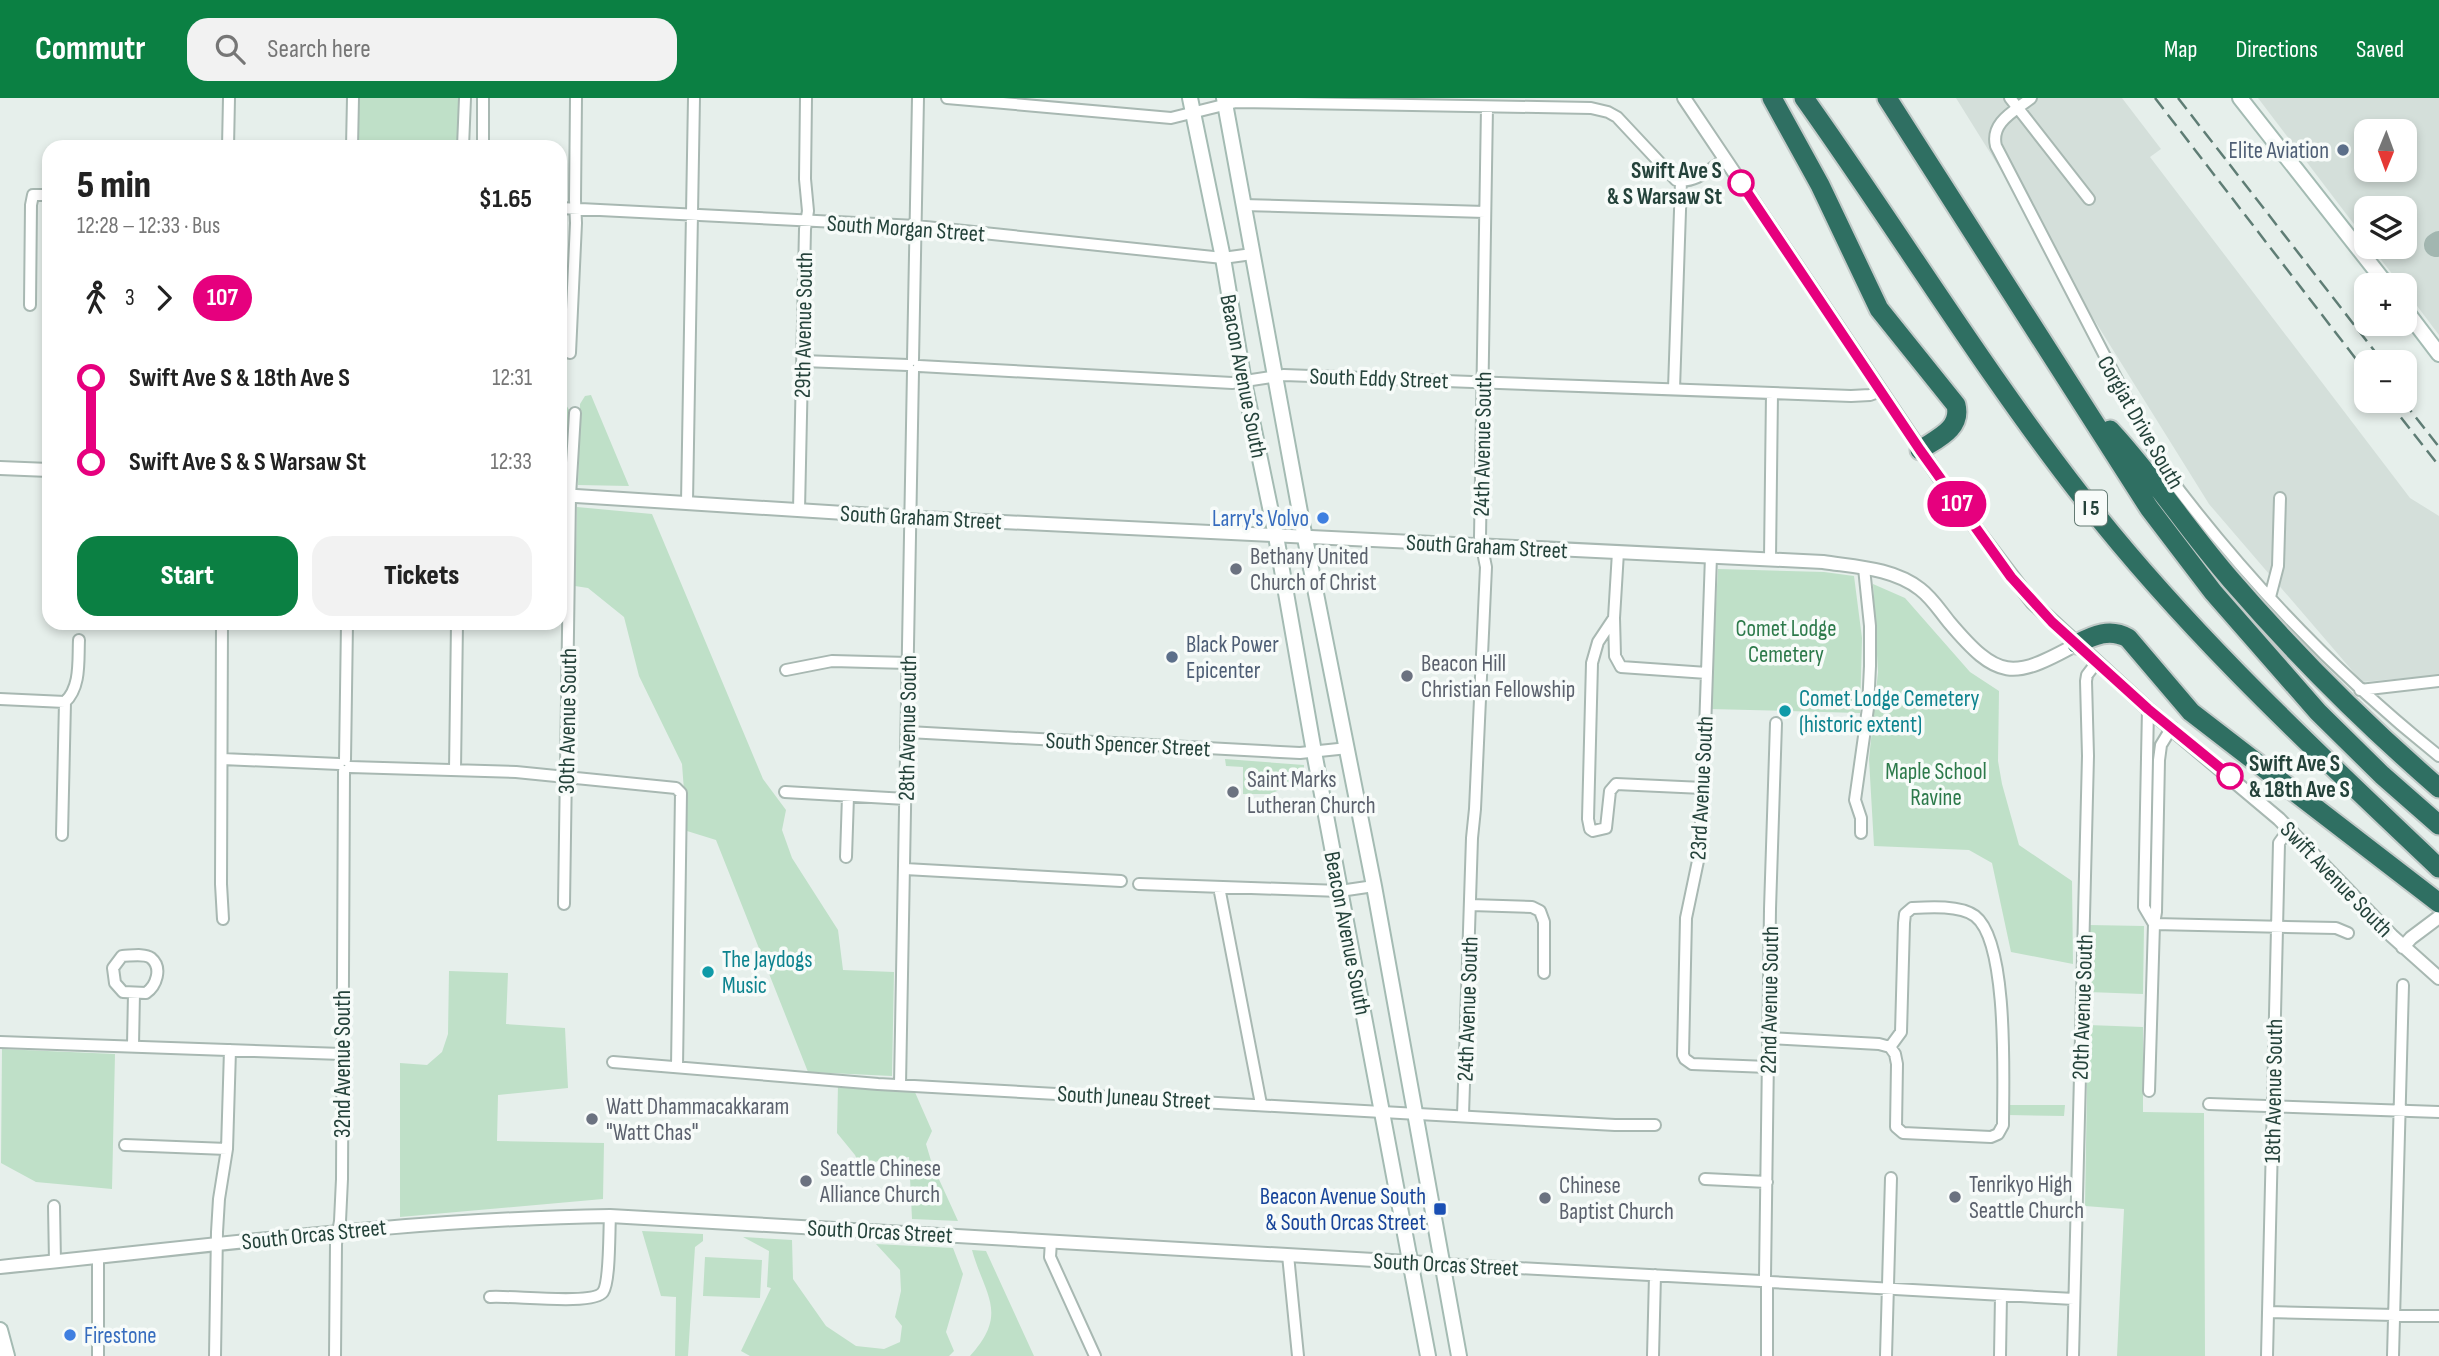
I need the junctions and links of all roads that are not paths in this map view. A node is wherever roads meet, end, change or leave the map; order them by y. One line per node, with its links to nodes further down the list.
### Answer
1 (229, 98): 23 (street)
2 (353, 98): 24 (street)
3 (465, 98): 25 (street)
4 (483, 98): 26 (street)
5 (576, 98): 33 (street)
6 (694, 98): 35 (street)
7 (806, 98): 36 (street, 29th Avenue South)
8 (918, 98): 37 (street, 28th Avenue South)
9 (947, 98): 22 (street)
10 (1190, 98): 22 (main road, Beacon Avenue South)
11 (1684, 98): 27 (street, Swift Avenue South)
12 (1772, 98): 55 (highway)
13 (1804, 98): 108 (highway, I 5)
14 (1887, 98): 53 (highway, I 5)
15 (2010, 98): 21 (street)
16 (2031, 98): 21 (street)
17 (2240, 98): 40 (main road)
18 (1225, 101): 20 (street); 22 (street); 31 (main road, Beacon Avenue South)
19 (1559, 103): 20 (street); 28 (street)
20 (1487, 107): 34 (street, 24th Avenue South)
21 (2018, 108): 30 (street); 71 (street, Corgiat Drive South)
22 (1192, 113): 39 (main road, Beacon Avenue South)
23 (228, 140)
24 (352, 140)
25 (463, 140)
26 (483, 140)
27 (1725, 159): 28 (street); 51 (street, Swift Avenue South)
28 (1681, 181): 50 (street)
29 (42, 195): 41 (street)
30 (2089, 199)
31 (1243, 205): 34 (street); 38 (main road, Beacon Avenue South)
32 (567, 208): 33 (street, South Morgan Street)
33 (575, 209): 35 (street, South Morgan Street); 43 (street)
34 (1485, 212): 49 (street, 24th Avenue South)
35 (691, 215): 36 (street, South Morgan Street); 61 (street)
36 (806, 220): 37 (street, South Morgan Street); 45 (street, 29th Avenue South)
37 (916, 226): 39 (street, South Morgan Street); 46 (street, 28th Avenue South)
38 (1252, 254): 39 (street, South Morgan Street); 47 (main road, Beacon Avenue South)
39 (1223, 258): 48 (main road, Beacon Avenue South)
40 (2378, 273)
41 (30, 305)
42 (2417, 325): 44 (main road)
43 (570, 353)
44 (2439, 354)
45 (803, 361): 46 (street, South Eddy Street); 62 (street, 29th Avenue South)
46 (914, 365): 48 (street, South Eddy Street); 63 (street, 28th Avenue South)
47 (1274, 376): 48 (street, South Eddy Street); 49 (street, South Eddy Street); 65 (main road, Beacon Avenue South)
48 (1244, 382): 64 (main road, Beacon Avenue South)
49 (1483, 382): 50 (street, South Eddy Street); 66 (street, 24th Avenue South)
50 (1674, 389): 52 (street, South Eddy Street)
51 (1881, 391): 52 (street, South Eddy Street); 55 (street, Swift Avenue South)
52 (1772, 393): 69 (street)
53 (2079, 396): 99 (highway); 103 (highway, I 5)
54 (575, 413): 58 (street, 30th Avenue South)
55 (1920, 450): 78 (street, Swift Avenue South)
56 (0, 468): 57 (street)
57 (42, 470)
58 (567, 479)
59 (567, 496): 61 (street, South Graham Street)
60 (2280, 498): 71 (street)
61 (687, 502): 62 (street, South Graham Street)
62 (799, 510): 63 (street, South Graham Street)
63 (910, 517): 64 (street, South Graham Street); 80 (street, 28th Avenue South)
64 (1276, 536): 65 (street, South Graham Street); 92 (main road, Beacon Avenue South)
65 (1304, 538): 66 (street, South Graham Street); 91 (main road, Beacon Avenue South)
66 (1482, 547): 67 (street, South Graham Street); 117 (street, 24th Avenue South)
67 (1618, 552): 68 (street, South Graham Street); 72 (street)
68 (1711, 556): 69 (street, South Graham Street); 82 (street, 23rd Avenue South)
69 (1770, 558): 70 (street, South Graham Street)
70 (1864, 568): 78 (street, South Graham Street); 105 (street)
71 (2270, 597): 84 (street, Corgiat Drive South)
72 (1614, 618): 82 (street); 98 (street)
73 (222, 630): 94 (street)
74 (347, 630): 95 (street, 32nd Avenue South)
75 (457, 630): 96 (street)
76 (565, 630): 97 (street, 30th Avenue South)
77 (79, 640): 86 (street)
78 (2077, 644): 79 (street, Swift Avenue South); 115 (highway)
79 (2097, 662): 87 (street, Swift Avenue South); 169 (street, 20th Avenue South)
80 (908, 663): 81 (street); 90 (street, 28th Avenue South)
81 (786, 670)
82 (1707, 673): 98 (street, 23rd Avenue South)
83 (2439, 681): 84 (street)
84 (2360, 691): 93 (street, Corgiat Drive South)
85 (0, 699): 86 (street)
86 (65, 702): 106 (street)
87 (2148, 709): 89 (street, Swift Avenue South); 120 (street)
88 (1776, 723): 128 (street, 22nd Avenue South)
89 (2172, 727): 104 (street, Swift Avenue South); 120 (street)
90 (908, 732): 92 (street, South Spencer Street); 102 (street, 28th Avenue South)
91 (1348, 748): 92 (street, South Spencer Street); 112 (main road, Beacon Avenue South)
92 (1314, 752): 114 (main road, Beacon Avenue South)
93 (2439, 756)
94 (222, 759): 95 (street); 119 (street)
95 (345, 766): 96 (street); 133 (street, 32nd Avenue South)
96 (455, 770): 97 (street)
97 (566, 776): 116 (street, 30th Avenue South); 135 (street)
98 (1703, 788): 136 (street, 23rd Avenue South)
99 (2439, 788)
100 (785, 792): 101 (street)
101 (848, 796): 102 (street); 107 (street)
102 (906, 799): 109 (street, 28th Avenue South)
103 (2439, 825)
104 (2289, 829): 121 (street, 18th Avenue South); 123 (street, Swift Avenue South)
105 (1861, 833)
106 (62, 835)
107 (846, 857)
108 (2439, 868)
109 (905, 869): 110 (street); 137 (street, 28th Avenue South)
110 (1121, 881)
111 (1139, 884): 113 (street)
112 (1374, 886): 114 (street); 145 (main road, Beacon Avenue South)
113 (1219, 887): 114 (street); 139 (street)
114 (1340, 891): 142 (main road, Beacon Avenue South)
115 (2439, 903)
116 (564, 904)
117 (1471, 905): 124 (street); 146 (street, 24th Avenue South)
118 (2439, 918): 123 (street)
119 (223, 919)
120 (2154, 924): 121 (street); 138 (street)
121 (2277, 927): 122 (street); 141 (street, 18th Avenue South)
122 (2348, 933)
123 (2403, 947): 125 (street, Swift Avenue South)
124 (1544, 972)
125 (2439, 978)
126 (2403, 985): 143 (street)
127 (134, 993): 127 (street); 130 (street)
128 (1769, 1038): 131 (street); 136 (street, 22nd Avenue South)
129 (0, 1042): 130 (street)
130 (133, 1045): 132 (street)
131 (1890, 1047): 131 (street)
132 (230, 1050): 133 (street); 149 (street)
133 (342, 1054): 155 (street, 32nd Avenue South)
134 (613, 1062): 135 (street, South Juneau Street)
135 (677, 1066): 137 (street, South Juneau Street)
136 (1768, 1067): 152 (street, 22nd Avenue South)
137 (900, 1085): 139 (street, South Juneau Street)
138 (2149, 1091)
139 (1261, 1104): 142 (street, South Juneau Street)
140 (2209, 1104): 141 (street)
141 (2273, 1107): 143 (street); 170 (street, 18th Avenue South)
142 (1381, 1111): 145 (street, South Juneau Street); 161 (main road, Beacon Avenue South)
143 (2400, 1111): 144 (street); 171 (street)
144 (2439, 1112)
145 (1415, 1113): 146 (street, South Juneau Street); 162 (main road, Beacon Avenue South)
146 (1464, 1115): 147 (street, South Juneau Street)
147 (1655, 1125)
148 (125, 1146): 149 (street)
149 (227, 1149): 157 (street)
150 (1891, 1178): 166 (street)
151 (1705, 1179): 152 (street)
152 (1767, 1182): 165 (street, 22nd Avenue South)
153 (54, 1206): 160 (street)
154 (610, 1216): 155 (street, South Orcas Street); 156 (street, South Orcas Street); 168 (street)
155 (338, 1232): 157 (street, South Orcas Street); 177 (street, 32nd Avenue South)
156 (1051, 1241): 158 (street, South Orcas Street); 178 (street)
157 (216, 1244): 159 (street, South Orcas Street); 176 (street)
158 (1288, 1255): 161 (street, South Orcas Street); 179 (street)
159 (98, 1257): 160 (street, South Orcas Street); 175 (street)
160 (55, 1262): 163 (street, South Orcas Street)
161 (1410, 1263): 162 (street, South Orcas Street); 180 (main road, Beacon Avenue South)
162 (1443, 1264): 164 (street, South Orcas Street); 181 (main road, Beacon Avenue South)
163 (0, 1267)
164 (1655, 1275): 165 (street, South Orcas Street); 182 (street)
165 (1766, 1281): 166 (street, South Orcas Street); 183 (street, 22nd Avenue South)
166 (1888, 1288): 167 (street, South Orcas Street); 184 (street)
167 (2001, 1295): 169 (street, South Orcas Street); 185 (street)
168 (490, 1297)
169 (2074, 1299): 186 (street, 20th Avenue South)
170 (2267, 1312): 171 (street); 187 (street, 18th Avenue South)
171 (2394, 1315): 172 (street); 188 (street)
172 (2439, 1316)
173 (0, 1330): 174 (main road)
174 (8, 1356)
175 (99, 1356)
176 (215, 1356)
177 (335, 1356)
178 (1095, 1356)
179 (1298, 1356)
180 (1428, 1356)
181 (1459, 1356)
182 (1653, 1356)
183 (1767, 1356)
184 (1886, 1356)
185 (2000, 1356)
186 (2073, 1356)
187 (2267, 1356)
188 (2393, 1356)

